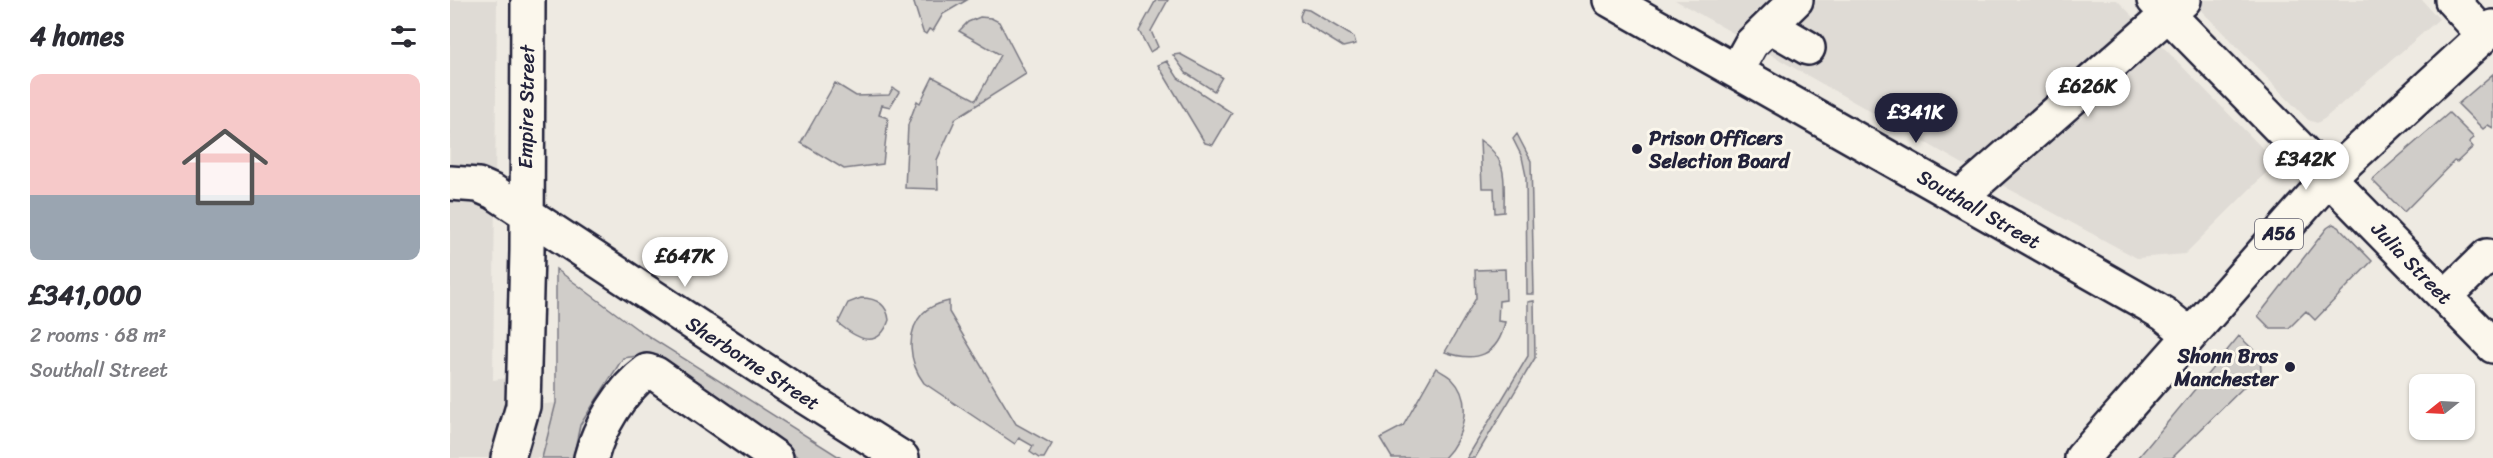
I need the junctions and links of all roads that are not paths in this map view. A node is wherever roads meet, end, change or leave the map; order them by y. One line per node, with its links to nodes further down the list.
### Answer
1 (528, 0): 13 (main road, Empire Street)
2 (1610, 0): 9 (main road, Southall Street)
3 (1796, 0): 6 (main road)
4 (2452, 0): 7 (main road)
5 (2169, 5): 10 (main road, Julia Street); 12 (main road)
6 (1770, 26): 8 (main road); 9 (main road)
7 (2488, 31): 10 (main road, A56)
8 (1808, 48)
9 (1736, 71): 12 (main road, Southall Street)
10 (2329, 178): 15 (main road, Julia Street); 16 (main road, A56)
11 (450, 183): 13 (main road, Sherborne Street)
12 (1959, 198): 16 (main road, Southall Street)
13 (525, 214): 18 (main road, Empire Street); 21 (main road, Sherborne Street)
14 (2487, 255): 15 (main road)
15 (2445, 297): 17 (main road, Julia Street)
16 (2189, 334): 22 (main road, A56)
17 (2493, 346)
18 (508, 458)
19 (591, 458): 20 (main road)
20 (776, 458)
21 (902, 458)
22 (2082, 458)

